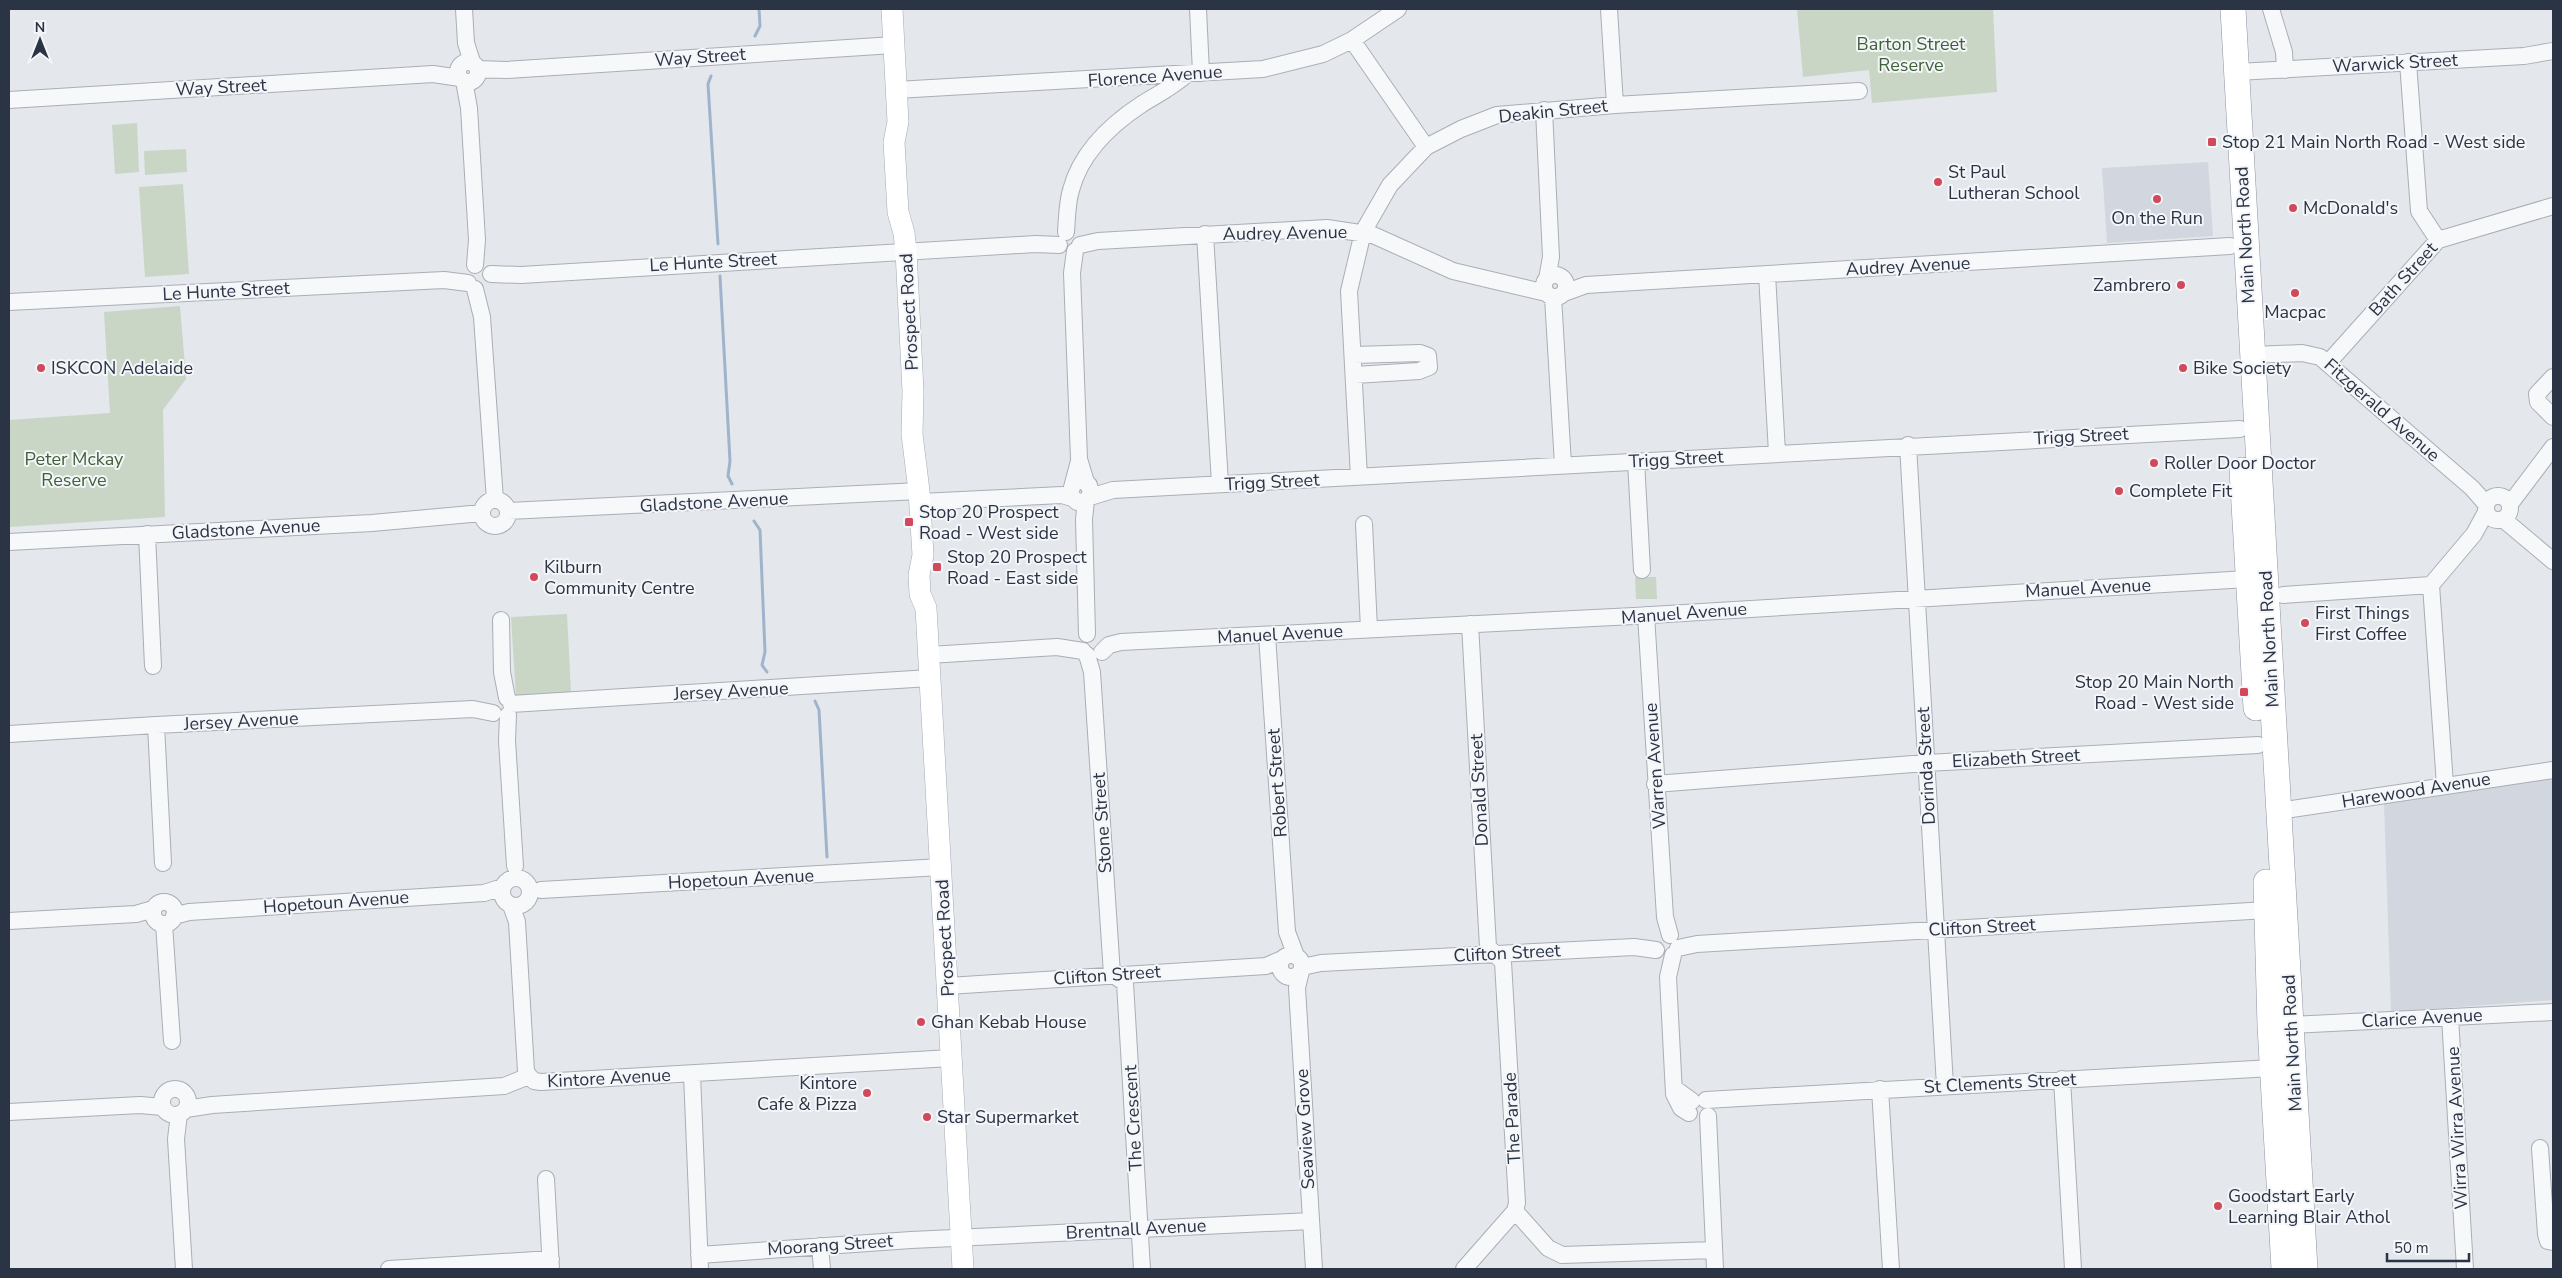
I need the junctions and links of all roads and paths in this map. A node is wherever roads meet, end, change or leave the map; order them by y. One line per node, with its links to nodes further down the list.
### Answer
1 (464, 9): 14 (street)
2 (892, 9): 10 (main road, Prospect Road)
3 (1198, 9): 16 (street)
4 (1398, 9): 9 (street, Florence Avenue)
5 (1609, 9): 20 (street)
6 (2216, 9): 15 (highway, Main North Road)
7 (2233, 9): 15 (highway, Main North Road)
8 (2271, 9): 13 (street)
9 (1352, 40): 16 (street, Florence Avenue); 22 (street)
10 (894, 45): 14 (street, Way Street); 17 (main road, Prospect Road)
11 (2553, 51): 12 (street, Warwick Street)
12 (2408, 62): 13 (street, Warwick Street); 26 (street)
13 (2285, 70): 15 (street, Warwick Street)
14 (468, 72): 19 (street, Way Street); 31 (street)
15 (2229, 73): 29 (highway, Main North Road)
16 (1194, 74): 17 (street, Florence Avenue); 27 (street, Stone Street)
17 (896, 90): 28 (main road, Prospect Road)
18 (1859, 91): 20 (street, Deakin Street)
19 (9, 100)
20 (1615, 105): 21 (street, Deakin Street)
21 (1544, 110): 22 (street, Deakin Street); 32 (street)
22 (1426, 147): 24 (street, Deakin Street)
23 (2553, 206): 26 (street, Bath Street)
24 (1363, 232): 25 (street, Audrey Avenue); 32 (street, Audrey Avenue); 34 (street, Deakin Street)
25 (1205, 234): 27 (street, Audrey Avenue); 47 (street)
26 (2438, 240): 36 (street, Bath Street)
27 (1069, 241): 28 (street, Audrey Avenue); 48 (street, Stone Street)
28 (905, 242): 31 (street, Le Hunte Street); 49 (main road, Prospect Road)
29 (2238, 246): 30 (street, Audrey Avenue); 35 (highway, Main North Road)
30 (1767, 274): 32 (street, Audrey Avenue); 43 (street)
31 (479, 277): 33 (street, Le Hunte Street); 50 (street)
32 (1555, 287): 45 (street)
33 (9, 302)
34 (1354, 355): 37 (street, Deakin Street); 37 (street)
35 (2244, 356): 36 (street, Fitzgerald Avenue); 40 (highway, Main North Road); 60 (highway, Main North Road)
36 (2328, 363): 51 (street, Fitzgerald Avenue)
37 (1355, 376): 46 (street, Deakin Street)
38 (2553, 377): 39 (street)
39 (2553, 417)
40 (2240, 429): 41 (street, Trigg Street); 60 (highway, Main North Road)
41 (1908, 446): 43 (street, Trigg Street); 61 (street, Dorinda Street)
42 (2553, 447): 51 (street)
43 (1777, 453): 44 (street, Trigg Street)
44 (1636, 461): 45 (street, Trigg Street); 58 (street)
45 (1563, 465): 46 (street, Trigg Street)
46 (1359, 478): 47 (street, Trigg Street)
47 (1220, 484): 48 (street, Trigg Street)
48 (1081, 492): 49 (street, Trigg Street); 67 (street, Stone Street)
49 (920, 496): 52 (street, Gladstone Avenue); 68 (main road, Prospect Road)
50 (494, 500): 52 (street); 53 (street)
51 (2501, 506): 57 (street, Fitzgerald Avenue); 59 (street)
52 (508, 511): 53 (street)
53 (482, 514): 55 (street, Gladstone Avenue)
54 (1364, 524): 65 (street)
55 (147, 534): 56 (street, Gladstone Avenue); 69 (street)
56 (9, 542)
57 (2553, 561)
58 (1642, 570)
59 (2431, 586): 60 (street, Manuel Avenue); 78 (street)
60 (2266, 589): 61 (street, Manuel Avenue); 74 (highway, Main North Road); 79 (highway, Main North Road)
61 (1916, 598): 62 (street, Manuel Avenue); 75 (street, Dorinda Street)
62 (1646, 616): 64 (street, Manuel Avenue); 77 (street, Warren Avenue)
63 (501, 620): 71 (street)
64 (1470, 624): 65 (street, Manuel Avenue); 88 (street, Donald Street)
65 (1369, 629): 66 (street, Manuel Avenue)
66 (1267, 635): 67 (street, Manuel Avenue); 89 (street, Robert Street)
67 (1092, 644): 68 (street, Manuel Avenue); 90 (street, Stone Street)
68 (929, 655): 70 (main road, Prospect Road)
69 (153, 666)
70 (930, 678): 71 (street, Jersey Avenue); 81 (main road, Prospect Road)
71 (502, 707): 72 (street, Jersey Avenue); 82 (street)
72 (156, 724): 73 (street, Jersey Avenue); 80 (street)
73 (9, 734)
74 (2258, 745): 75 (street, Elizabeth Street); 83 (highway, Main North Road)
75 (1926, 763): 77 (street, Elizabeth Street); 86 (street, Dorinda Street)
76 (2553, 770): 78 (street, Harewood Avenue)
77 (1655, 784): 87 (street, Warren Avenue)
78 (2445, 785): 79 (street, Harewood Avenue)
79 (2279, 811): 83 (highway, Main North Road)
80 (163, 863)
81 (941, 866): 82 (street, Hopetoun Avenue); 91 (main road, Prospect Road)
82 (518, 889): 84 (street, Hopetoun Avenue); 99 (street)
83 (2276, 909): 86 (street, Clifton Street); 94 (highway, Main North Road)
84 (164, 914): 85 (street, Hopetoun Avenue); 95 (street)
85 (9, 921)
86 (1936, 929): 87 (street, Clifton Street); 101 (street, Dorinda Street)
87 (1667, 945): 88 (street, Clifton Street); 104 (street, Warren Avenue)
88 (1492, 953): 89 (street, Clifton Street); 108 (street, The Parade)
89 (1292, 967): 90 (street, Clifton Street); 109 (street, Seaview Grove)
90 (1112, 974): 91 (street, Clifton Street); 110 (street, The Crescent)
91 (948, 986): 96 (main road, Prospect Road)
92 (2553, 1012): 93 (street, Clarice Avenue)
93 (2450, 1017): 94 (street, Clarice Avenue); 129 (street, Wirra Wirra Avenue)
94 (2280, 1025): 97 (highway, Main North Road); 128 (highway, Main North Road)
95 (172, 1041)
96 (951, 1058): 98 (street, Kintore Avenue); 111 (main road, Prospect Road)
97 (2272, 1068): 100 (street, St Clements Street); 127 (highway, Main North Road)
98 (692, 1074): 99 (street, Kintore Avenue); 115 (street)
99 (529, 1076): 103 (street, Kintore Avenue)
100 (2062, 1080): 101 (street, St Clements Street); 126 (street)
101 (1945, 1086): 102 (street, St Clements Street)
102 (1880, 1089): 104 (street, St Clements Street); 125 (street)
103 (174, 1107): 105 (street, Kintore Avenue); 117 (street)
104 (1700, 1110): 114 (street)
105 (9, 1112)
106 (2540, 1148): 112 (street)
107 (546, 1179): 116 (street)
108 (1515, 1211): 114 (street); 123 (street)
109 (1311, 1221): 110 (street, Brentnall Avenue); 122 (street, Seaview Grove)
110 (1140, 1229): 111 (street, Brentnall Avenue); 121 (street, The Crescent)
111 (961, 1237): 113 (street, Moorang Street); 120 (main road, Prospect Road)
112 (2553, 1242)
113 (820, 1246): 115 (street, Moorang Street); 119 (street)
114 (1714, 1250): 124 (street)
115 (700, 1262)
116 (551, 1264): 118 (street)
117 (184, 1269)
118 (389, 1269)
119 (822, 1269)
120 (962, 1269)
121 (1142, 1269)
122 (1314, 1269)
123 (1464, 1269)
124 (1715, 1269)
125 (1891, 1269)
126 (2073, 1269)
127 (2284, 1269)
128 (2305, 1269)
129 (2465, 1269)

